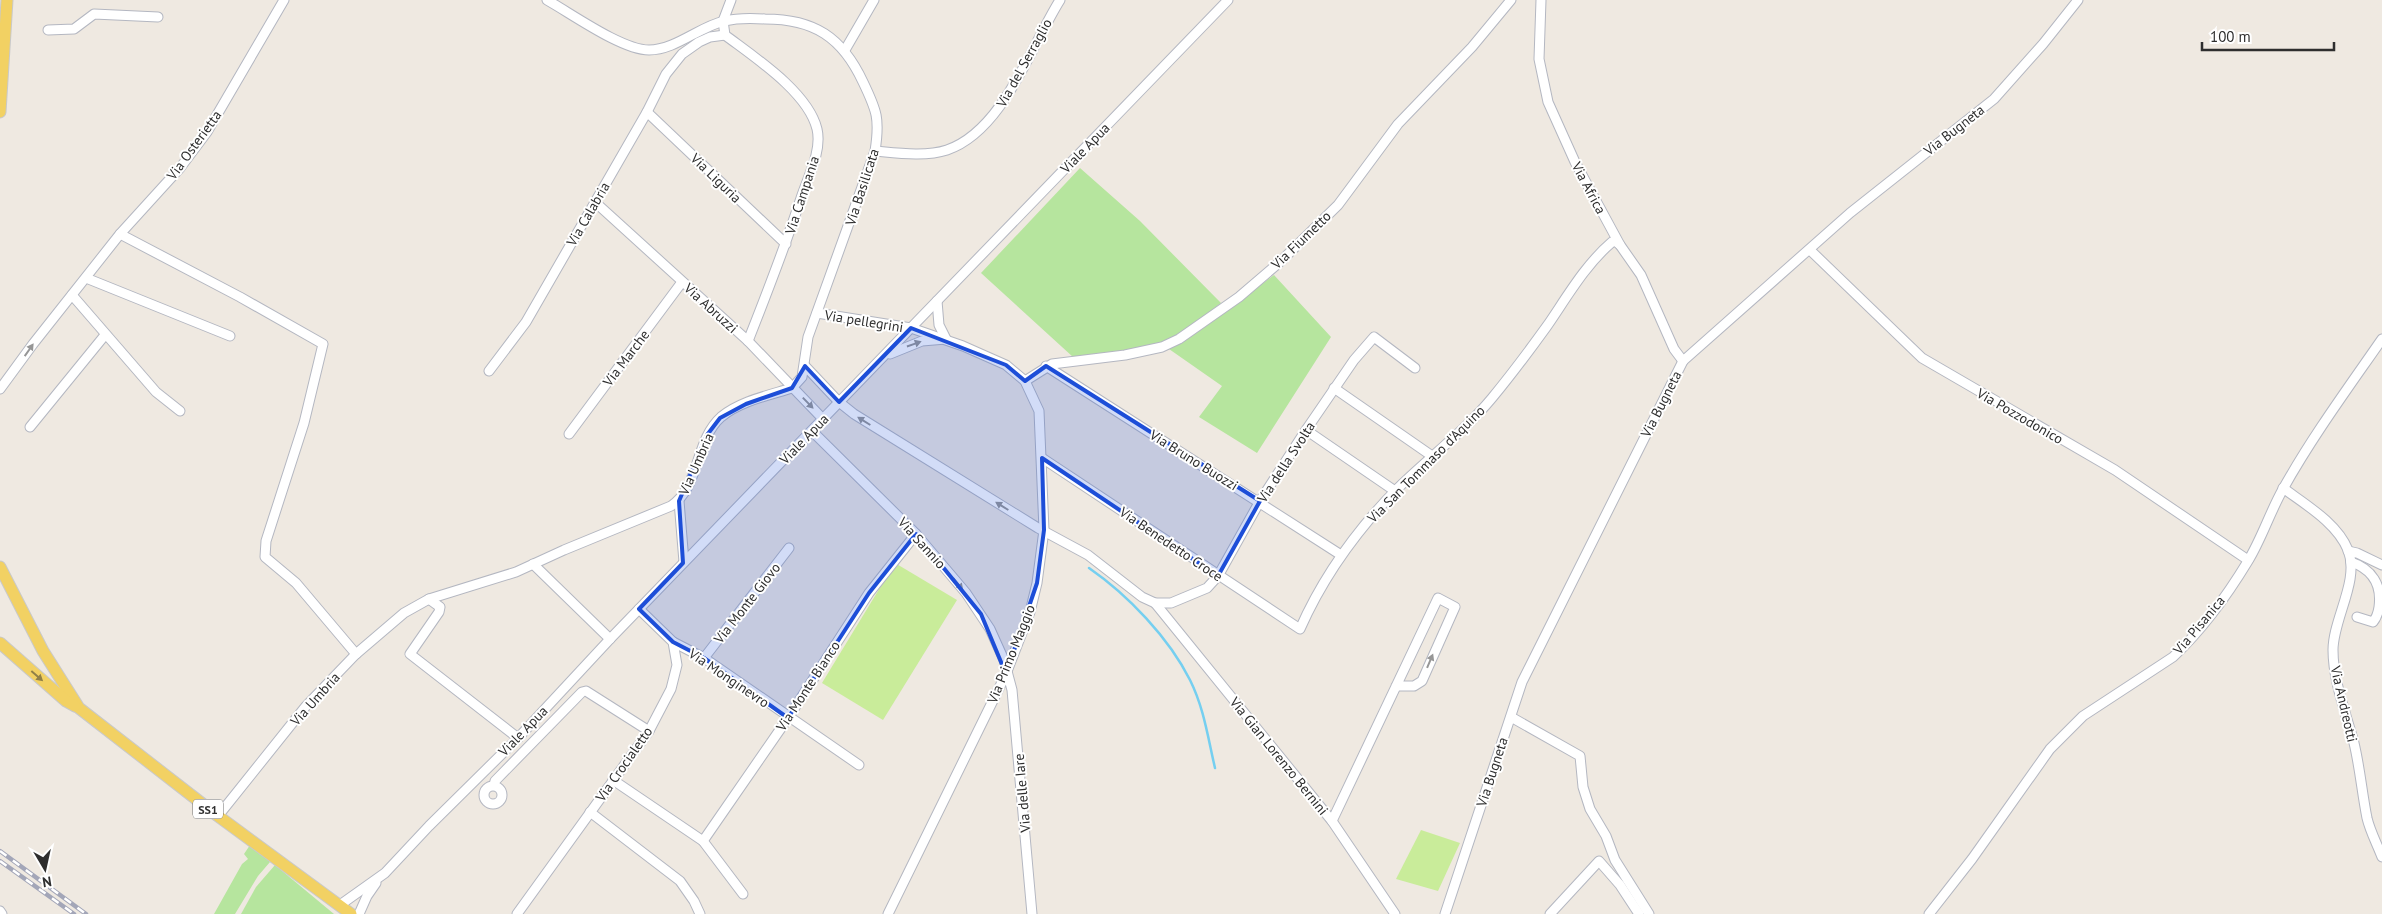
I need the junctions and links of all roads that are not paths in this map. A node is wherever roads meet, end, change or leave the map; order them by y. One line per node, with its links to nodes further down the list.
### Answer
1 (7, 0): 18 (main road)
2 (284, 0): 23 (street, Via Osterietta)
3 (547, 0): 15 (street)
4 (731, 0): 12 (street)
5 (874, 0): 16 (street)
6 (1060, 0): 21 (street, Via del Serraglio)
7 (1228, 0): 30 (street, Viale Apua)
8 (1512, 0): 41 (street, Via Fiumetto)
9 (1541, 0): 25 (street, Via Africa)
10 (2078, 0): 26 (street, Via Bugneta)
11 (158, 17): 13 (street)
12 (724, 21): 14 (street); 15 (street); 16 (street, Via Basilicata)
13 (48, 30)
14 (725, 35): 17 (street, Via Calabria); 24 (street, Via Campania)
15 (674, 42): 17 (street)
16 (845, 50): 21 (street, Via Basilicata)
17 (682, 54): 20 (street, Via Calabria)
18 (1, 92): 19 (main road)
19 (0, 112)
20 (647, 112): 22 (street, Via Calabria); 24 (street, Via Liguria)
21 (875, 151): 31 (street, Via Basilicata)
22 (594, 202): 28 (street, Via Abruzzi); 43 (street, Via Calabria)
23 (120, 234): 27 (street, Via Osterietta); 81 (street)
24 (786, 244): 37 (street, Via Campania)
25 (1620, 245): 39 (street, Via Africa); 55 (street, Via San Tommaso d'Aquino)
26 (1810, 250): 39 (street, Via Bugneta); 66 (street, Via Pozzodonico)
27 (86, 278): 29 (street, Via Osterietta); 34 (street)
28 (682, 282): 37 (street, Via Abruzzi); 54 (street, Via Marche)
29 (72, 295): 33 (street); 47 (street, Via Osterietta, one-way to 29)
30 (938, 301): 32 (street, Viale Apua); 35 (street)
31 (817, 313): 32 (street, Via pellegrini); 40 (street, Via Basilicata)
32 (911, 328): 35 (street, Via Primo Maggio); 38 (street, Viale Apua)
33 (105, 335): 49 (street); 51 (street)
34 (230, 336)
35 (946, 339): 38 (street, one-way to 35); 44 (street, Via Primo Maggio)
36 (2382, 339): 57 (street, Via Pisanica)
37 (748, 341): 45 (street, Via Abruzzi)
38 (883, 357): 48 (street, Viale Apua)
39 (1683, 361): 86 (street, Via Bugneta)
40 (805, 366): 45 (street, Via Basilicata); 48 (street)
41 (1046, 366): 44 (street, Via Fiumetto); 60 (street, Via Bruno Buozzi)
42 (1415, 368): 46 (street, Via della Svolta)
43 (489, 371)
44 (1024, 380): 56 (street, Via Primo Maggio)
45 (792, 388): 50 (street, Via Abruzzi, one-way to 50); 59 (street, Via Umbria)
46 (1334, 388): 52 (street, Via della Svolta); 55 (street)
47 (0, 389)
48 (839, 402): 50 (street, Viale Apua); 61 (street, Via Gian Lorenzo Bernini, one-way to 48)
49 (180, 411)
50 (823, 419): 53 (street, Viale Apua)
51 (30, 427)
52 (1306, 430): 58 (street); 60 (street, Via della Svolta)
53 (812, 431): 62 (street, Via Sannio); 67 (street, Viale Apua)
54 (569, 434)
55 (1432, 456): 58 (street, Via San Tommaso d'Aquino)
56 (1042, 458): 61 (street, Via Primo Maggio); 72 (street, Via Benedetto Croce)
57 (2283, 488): 64 (street, Via Andreotti); 66 (street, Via Pisanica)
58 (1395, 491): 65 (street, Via San Tommaso d'Aquino)
59 (679, 501): 67 (street, Via Umbria); 69 (street, Via Umbria)
60 (1260, 501): 65 (street, Via Bruno Buozzi); 72 (street, Via della Svolta)
61 (1044, 530): 74 (street, Via Gian Lorenzo Bernini); 83 (street, Via Primo Maggio)
62 (916, 534): 83 (street, Via Sannio, one-way to 83); 87 (street, Via Monte Bianco)
63 (790, 548): 82 (street, Via Monte Giovo)
64 (2348, 552): 68 (street, Via Andreotti); 70 (street)
65 (1341, 555): 77 (street, Via San Tommaso d'Aquino)
66 (2248, 560): 114 (street, Via Pisanica)
67 (684, 562): 75 (street, Viale Apua)
68 (2351, 562): 76 (street); 97 (street, Via Andreotti)
69 (533, 564): 73 (street, Via Umbria); 78 (street)
70 (2382, 565)
71 (0, 567): 85 (main road, SS1)
72 (1218, 576): 74 (street, Via della Svolta); 77 (street, Via Benedetto Croce)
73 (430, 599): 81 (street, Via Umbria); 89 (street)
74 (1155, 604): 95 (street, Via Gian Lorenzo Bernini)
75 (639, 609): 78 (street, Viale Apua); 79 (street)
76 (2357, 617)
77 (1300, 629)
78 (610, 639): 89 (street, Viale Apua)
79 (674, 642): 82 (street, Via Monginevro); 88 (street, Via Crocialetto)
80 (0, 643): 85 (main road, one-way to 85)
81 (356, 654): 94 (street, Via Umbria)
82 (704, 658): 87 (street, Via Monginevro)
83 (1006, 674): 107 (street, Via Primo Maggio); 108 (street, Via delle Iare)
84 (1396, 686): 84 (street, one-way to 84); 95 (street)
85 (80, 708): 94 (main road, SS1)
86 (1511, 717): 110 (street, Via Bugneta); 113 (street)
87 (788, 718): 90 (street, Via Monginevro); 96 (street, Via Monte Bianco)
88 (649, 731): 91 (street, Via Crocialetto); 92 (street)
89 (518, 738): 98 (street, Viale Apua)
90 (859, 765)
91 (613, 780): 93 (street, Via Crocialetto); 96 (street)
92 (494, 785)
93 (590, 812): 105 (street, Via Crocialetto); 106 (street)
94 (218, 816): 100 (main road, SS1)
95 (1332, 821): 109 (street, Via Gian Lorenzo Bernini)
96 (703, 841): 99 (street)
97 (2382, 857)
98 (379, 878): 100 (street, Viale Apua); 104 (street, Viale Apua)
99 (743, 894)
100 (340, 906): 103 (main road, SS1)
101 (0, 911): 102 (street)
102 (2, 914)
103 (351, 914)
104 (359, 914)
105 (517, 914)
106 (700, 914)
107 (888, 914)
108 (1032, 914)
109 (1395, 914)
110 (1445, 914)
111 (1550, 914): 112 (street)
112 (1639, 914)
113 (1649, 914)
114 (1929, 914)

